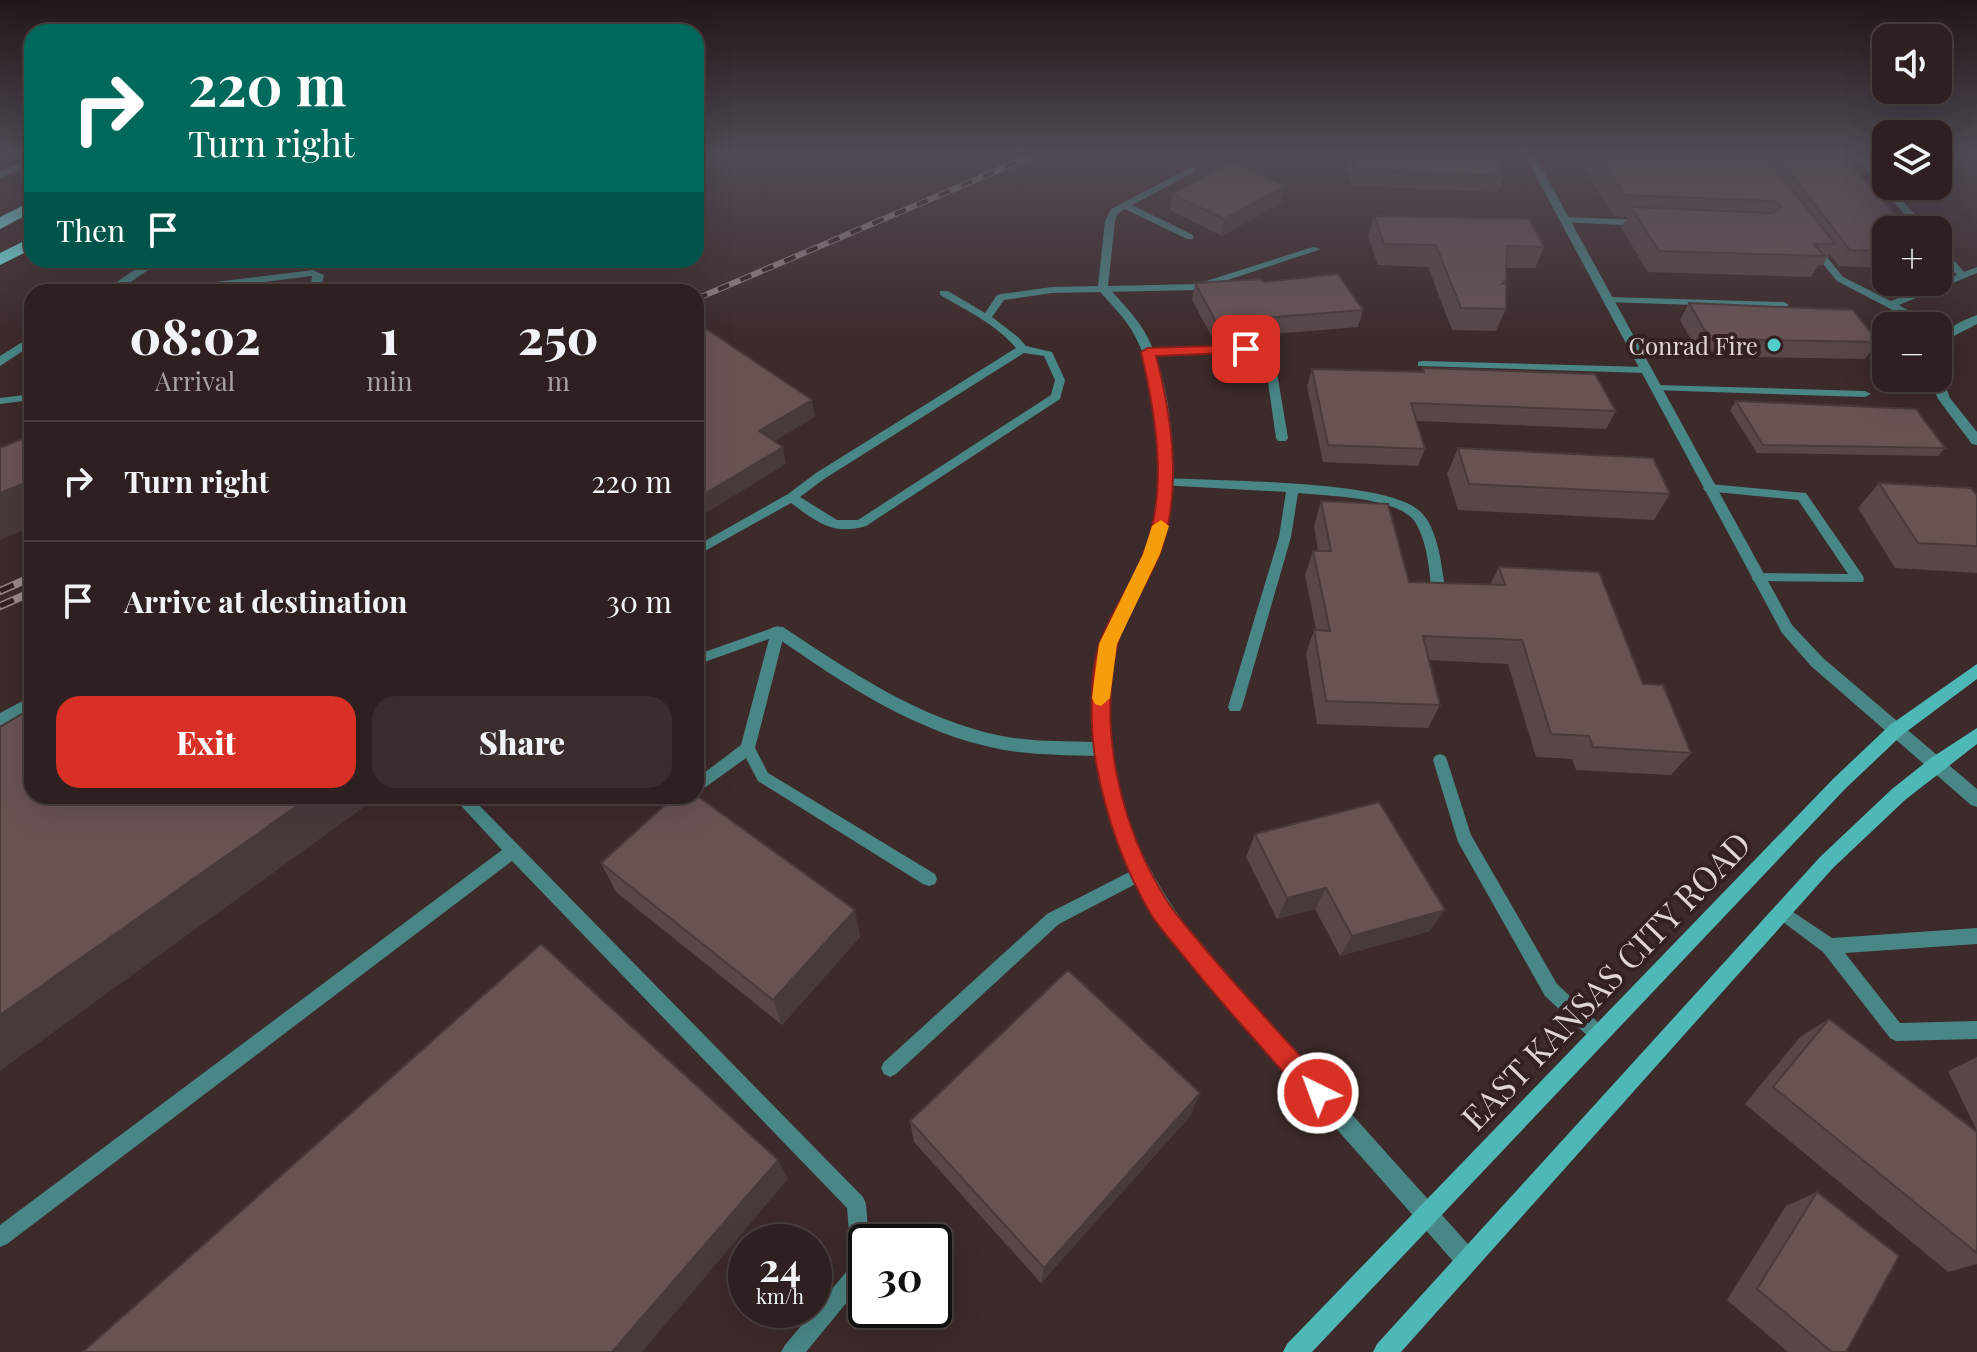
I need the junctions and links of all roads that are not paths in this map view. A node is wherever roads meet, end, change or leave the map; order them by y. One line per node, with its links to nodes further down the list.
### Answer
1 (1112, 217): 18 (lane)
2 (1149, 217): 7 (lane)
3 (1563, 217): 4 (street)
4 (1565, 220): 5 (lane); 20 (street)
5 (1655, 224)
6 (1806, 236): 22 (lane)
7 (1190, 237)
8 (24, 246): 10 (highway)
9 (1316, 249): 18 (lane)
10 (0, 260)
11 (1952, 263): 14 (lane)
12 (145, 268): 15 (street)
13 (1977, 270): 14 (lane)
14 (1963, 276): 22 (lane)
15 (120, 284)
16 (223, 284): 17 (lane)
17 (317, 284)
18 (1103, 288): 24 (lane); 29 (street)
19 (944, 293): 24 (lane)
20 (1608, 300): 21 (lane); 32 (street)
21 (1784, 305)
22 (1891, 305): 23 (lane)
23 (1904, 312)
24 (986, 318): 28 (lane)
25 (1977, 319): 26 (street)
26 (1952, 329)
27 (24, 346): 30 (street)
28 (1022, 349): 43 (lane); 43 (lane)
29 (1148, 352): 38 (lane); 40 (street)
30 (0, 362)
31 (1422, 364): 32 (lane)
32 (1646, 370): 33 (street)
33 (1656, 388): 35 (lane); 41 (street)
34 (1941, 392): 39 (street)
35 (1865, 394)
36 (24, 398): 37 (lane)
37 (0, 401)
38 (1282, 438)
39 (1977, 441)
40 (1164, 482): 42 (lane); 56 (street)
41 (1709, 488): 45 (street); 45 (lane)
42 (1292, 490): 46 (lane); 51 (lane)
43 (792, 497): 44 (lane)
44 (704, 547)
45 (1758, 578): 53 (street)
46 (1440, 600)
47 (778, 631): 48 (lane); 55 (lane); 56 (street)
48 (704, 657)
49 (1977, 670): 53 (main road, EAST KANSAS CITY ROAD)
50 (24, 706): 52 (lane)
51 (1235, 707)
52 (0, 720)
53 (1896, 730): 58 (street); 69 (main road, EAST KANSAS CITY ROAD)
54 (1977, 735): 58 (main road)
55 (748, 748): 59 (lane); 64 (lane)
56 (1103, 749): 63 (street)
57 (1440, 760): 69 (lane)
58 (1934, 763): 60 (street); 65 (main road)
59 (704, 782)
60 (1977, 800)
61 (468, 804): 62 (lane)
62 (513, 851): 72 (lane); 74 (lane)
63 (1141, 873): 70 (lane); 71 (street)
64 (929, 879)
65 (1781, 911): 67 (lane); 73 (main road)
66 (1977, 936): 67 (lane)
67 (1829, 946): 68 (lane)
68 (1977, 1030)
69 (1598, 1034): 71 (main road, EAST KANSAS CITY ROAD)
70 (890, 1068)
71 (1426, 1214): 73 (street); 75 (main road, EAST KANSAS CITY ROAD)
72 (0, 1237)
73 (1467, 1260): 76 (main road)
74 (792, 1352)
75 (1295, 1352)
76 (1385, 1352)

